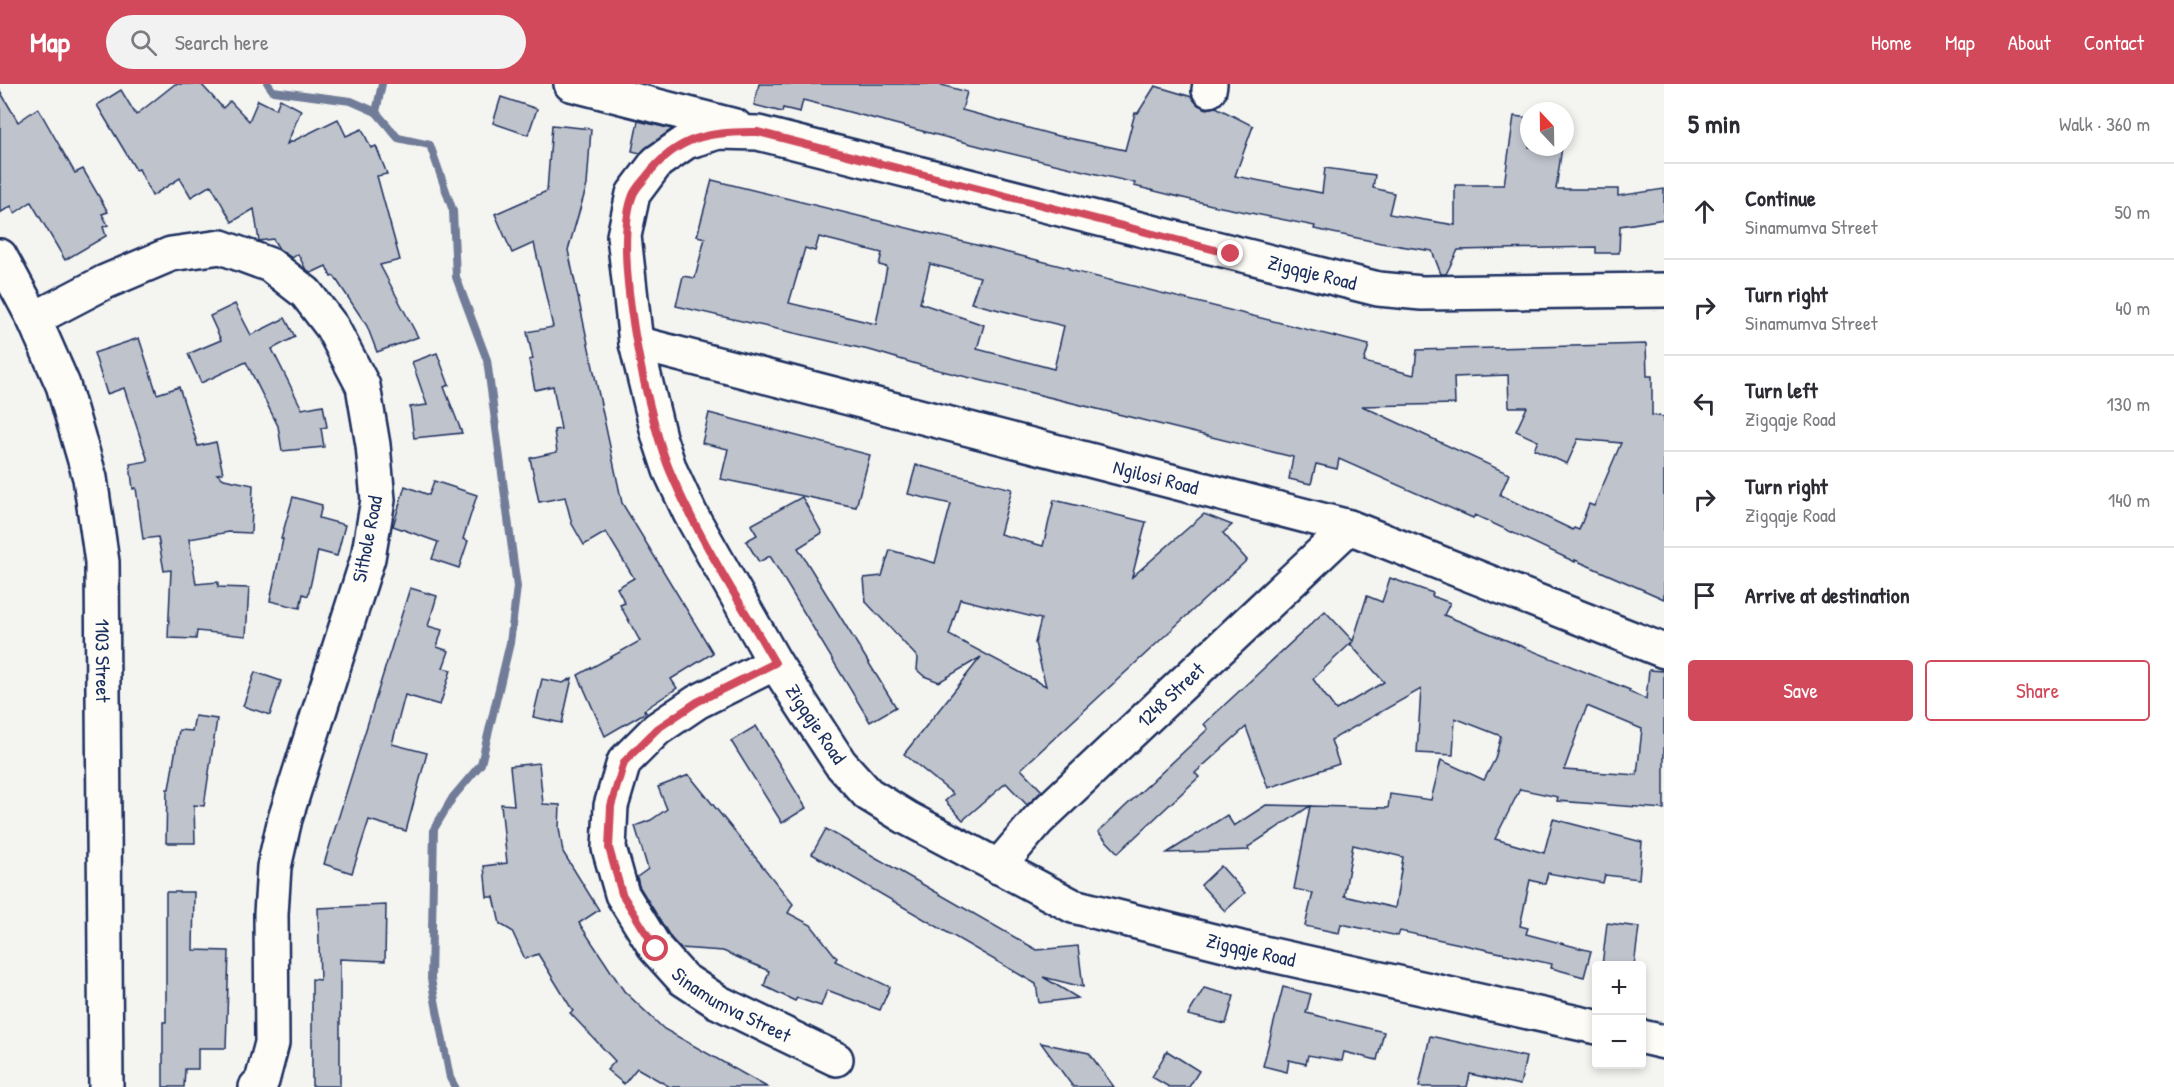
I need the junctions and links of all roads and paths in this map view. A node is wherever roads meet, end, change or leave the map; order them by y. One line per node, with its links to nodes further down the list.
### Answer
1 (571, 84): 2 (street)
2 (758, 132): 4 (street, Zigqaje Road); 6 (street, Zigqaje Road)
3 (0, 256): 5 (street, 1103 Street)
4 (1664, 290)
5 (34, 319): 15 (street, 1103 Street); 16 (street, Sithole Road)
6 (636, 343): 7 (street, Ngilosi Road); 9 (street, Zigqaje Road)
7 (1349, 527): 8 (street, Ngilosi Road); 10 (street, 1248 Street)
8 (1664, 651)
9 (775, 663): 10 (street, Zigqaje Road); 14 (street, Sinamumva Street)
10 (998, 867): 11 (street, Zigqaje Road)
11 (1592, 1026)
12 (1646, 1038): 13 (street)
13 (1664, 1042)
14 (836, 1059)
15 (106, 1087)
16 (256, 1087)

